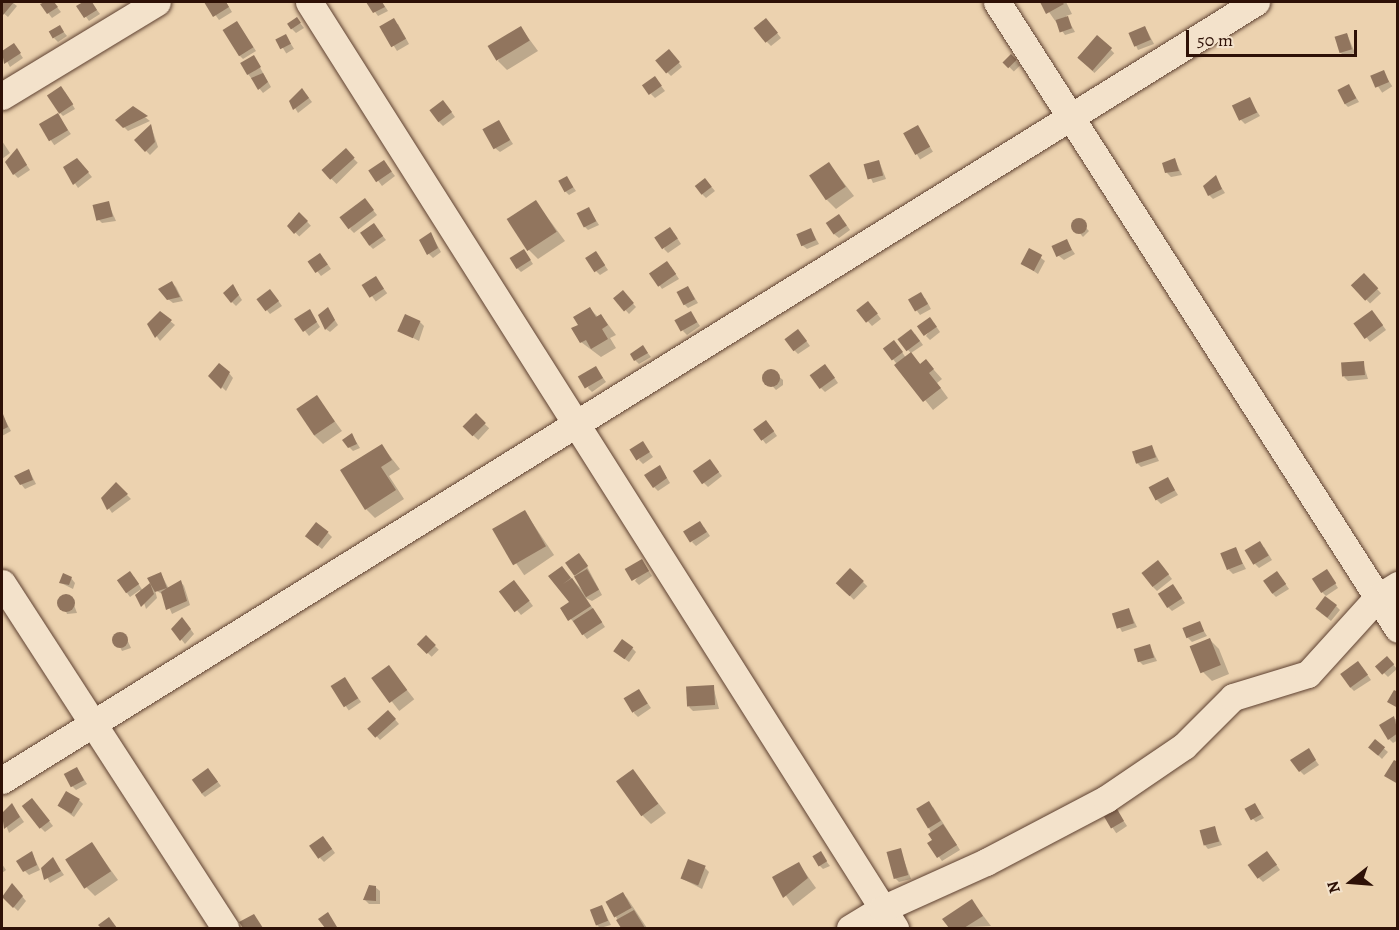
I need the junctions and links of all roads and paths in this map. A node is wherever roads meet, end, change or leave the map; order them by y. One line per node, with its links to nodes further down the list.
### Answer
1 (157, 2): 5 (street)
2 (309, 2): 7 (street)
3 (997, 2): 6 (street)
4 (1257, 2): 6 (street)
5 (2, 96)
6 (1067, 117): 7 (street); 9 (street)
7 (576, 424): 11 (street); 13 (street)
8 (2, 583): 11 (street)
9 (1387, 592): 10 (street); 13 (street)
10 (1398, 629)
11 (94, 723): 12 (street); 14 (street)
12 (2, 780)
13 (889, 919): 15 (street)
14 (225, 928)
15 (850, 928)

